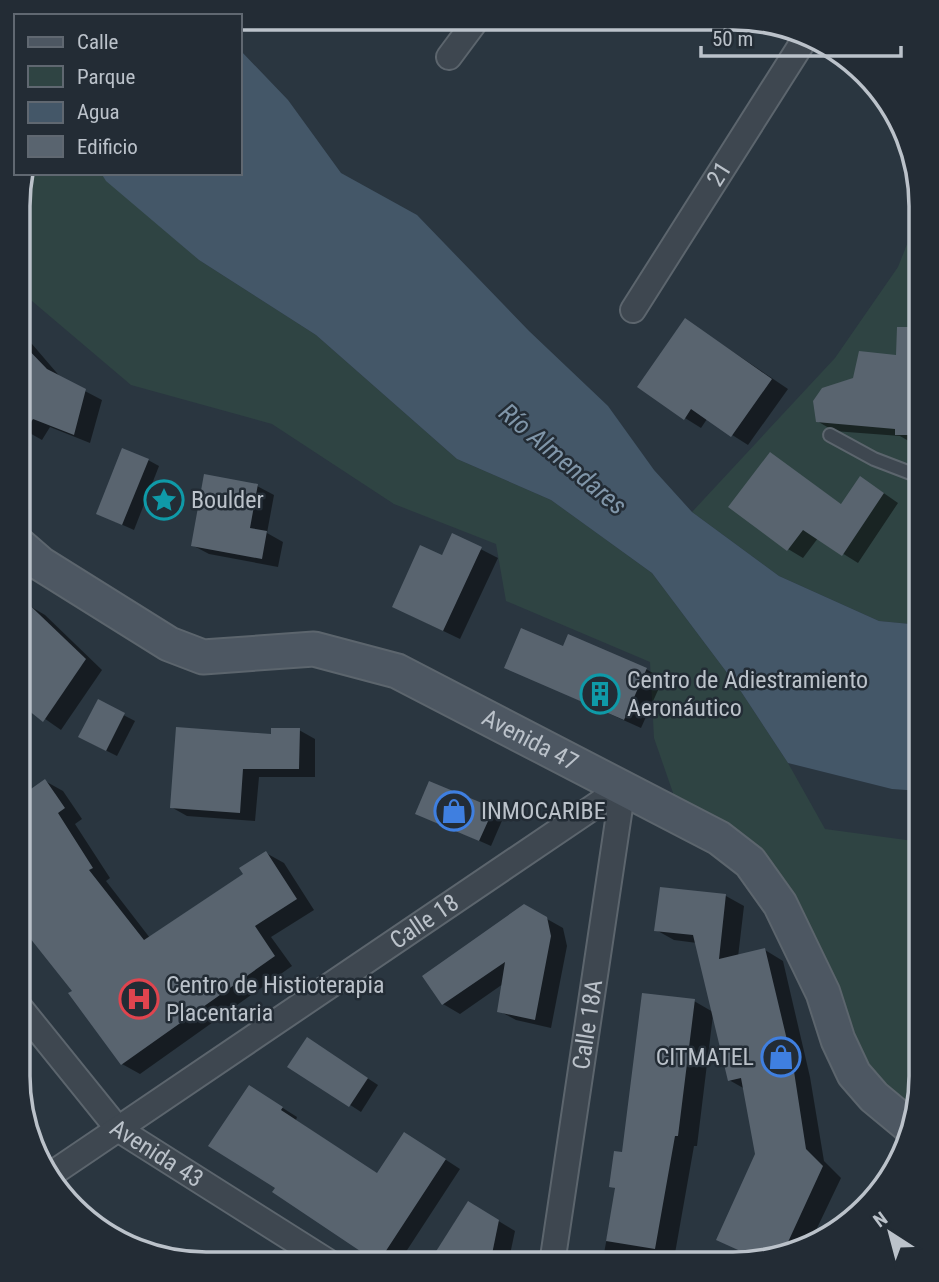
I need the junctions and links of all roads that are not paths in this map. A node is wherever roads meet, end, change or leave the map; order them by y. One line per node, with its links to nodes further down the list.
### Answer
1 (469, 30): 3 (street)
2 (802, 43): 4 (street, 21)
3 (449, 57)
4 (633, 310)
5 (830, 435): 6 (lane)
6 (909, 472)
7 (30, 554): 8 (street, Avenida 47)
8 (623, 787): 10 (street, Avenida 47); 11 (street, Calle 18); 14 (street, Calle 18A)
9 (30, 1020): 11 (street, Avenida 43)
10 (903, 1121)
11 (118, 1129): 12 (street, Calle 18); 13 (street, Avenida 43)
12 (57, 1170)
13 (313, 1252)
14 (554, 1252)

